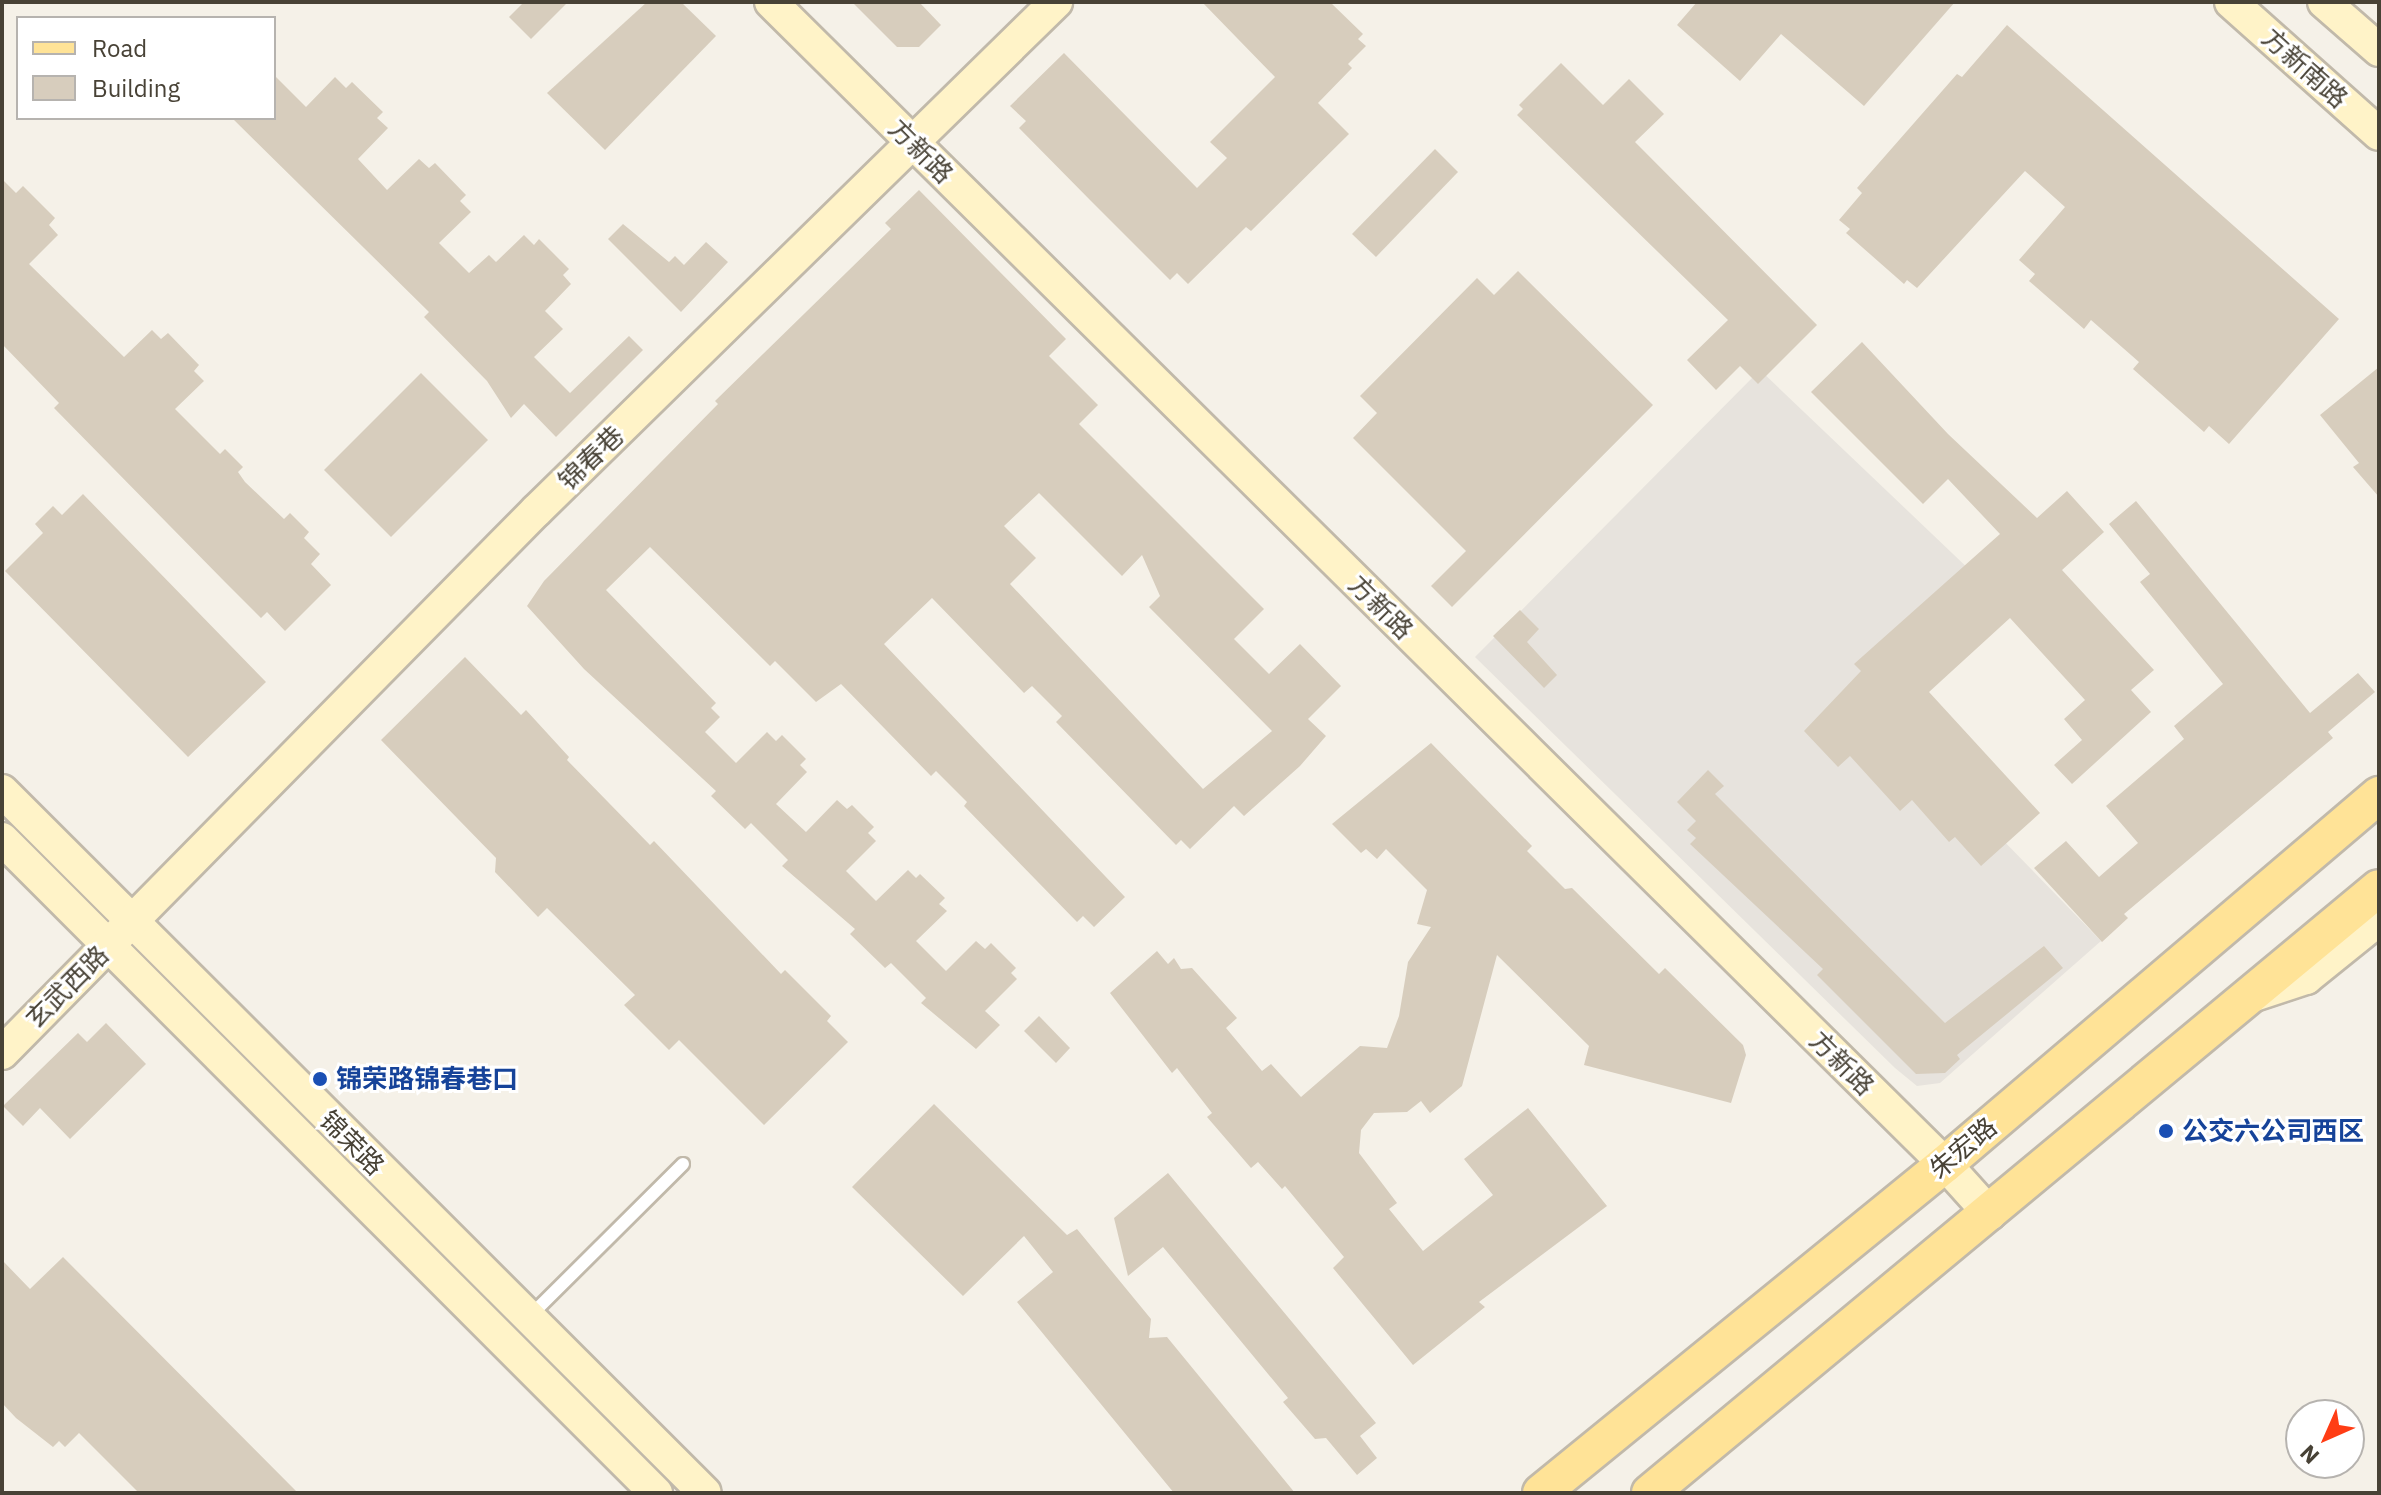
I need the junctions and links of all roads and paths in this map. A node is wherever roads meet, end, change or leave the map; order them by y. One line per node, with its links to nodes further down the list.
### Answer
1 (771, 2): 7 (street, 方新路)
2 (1056, 2): 7 (street, 锦春巷)
3 (2231, 2): 6 (street, 方新南路)
4 (2324, 2): 5 (street)
5 (2379, 50)
6 (2379, 134)
7 (914, 145): 13 (street, 锦春巷); 18 (street, 方新路)
8 (2, 791): 13 (street, 锦荣路)
9 (2379, 795): 18 (main road, 朱宏路)
10 (2, 839): 14 (street, 锦荣路)
11 (2379, 888): 15 (main road)
12 (2379, 919): 15 (street)
13 (132, 921): 14 (street, 玄武西路); 20 (street, 锦荣路)
14 (108, 945): 16 (street, 玄武西路); 21 (street, 锦荣路)
15 (2251, 996): 19 (main road)
16 (2, 1053)
17 (683, 1164): 20 (lane)
18 (1945, 1164): 19 (street, 方新路); 23 (main road, 朱宏路)
19 (1990, 1214): 24 (main road)
20 (526, 1319): 22 (street, 锦荣路)
21 (656, 1493)
22 (705, 1493)
23 (1541, 1493)
24 (1650, 1493)

